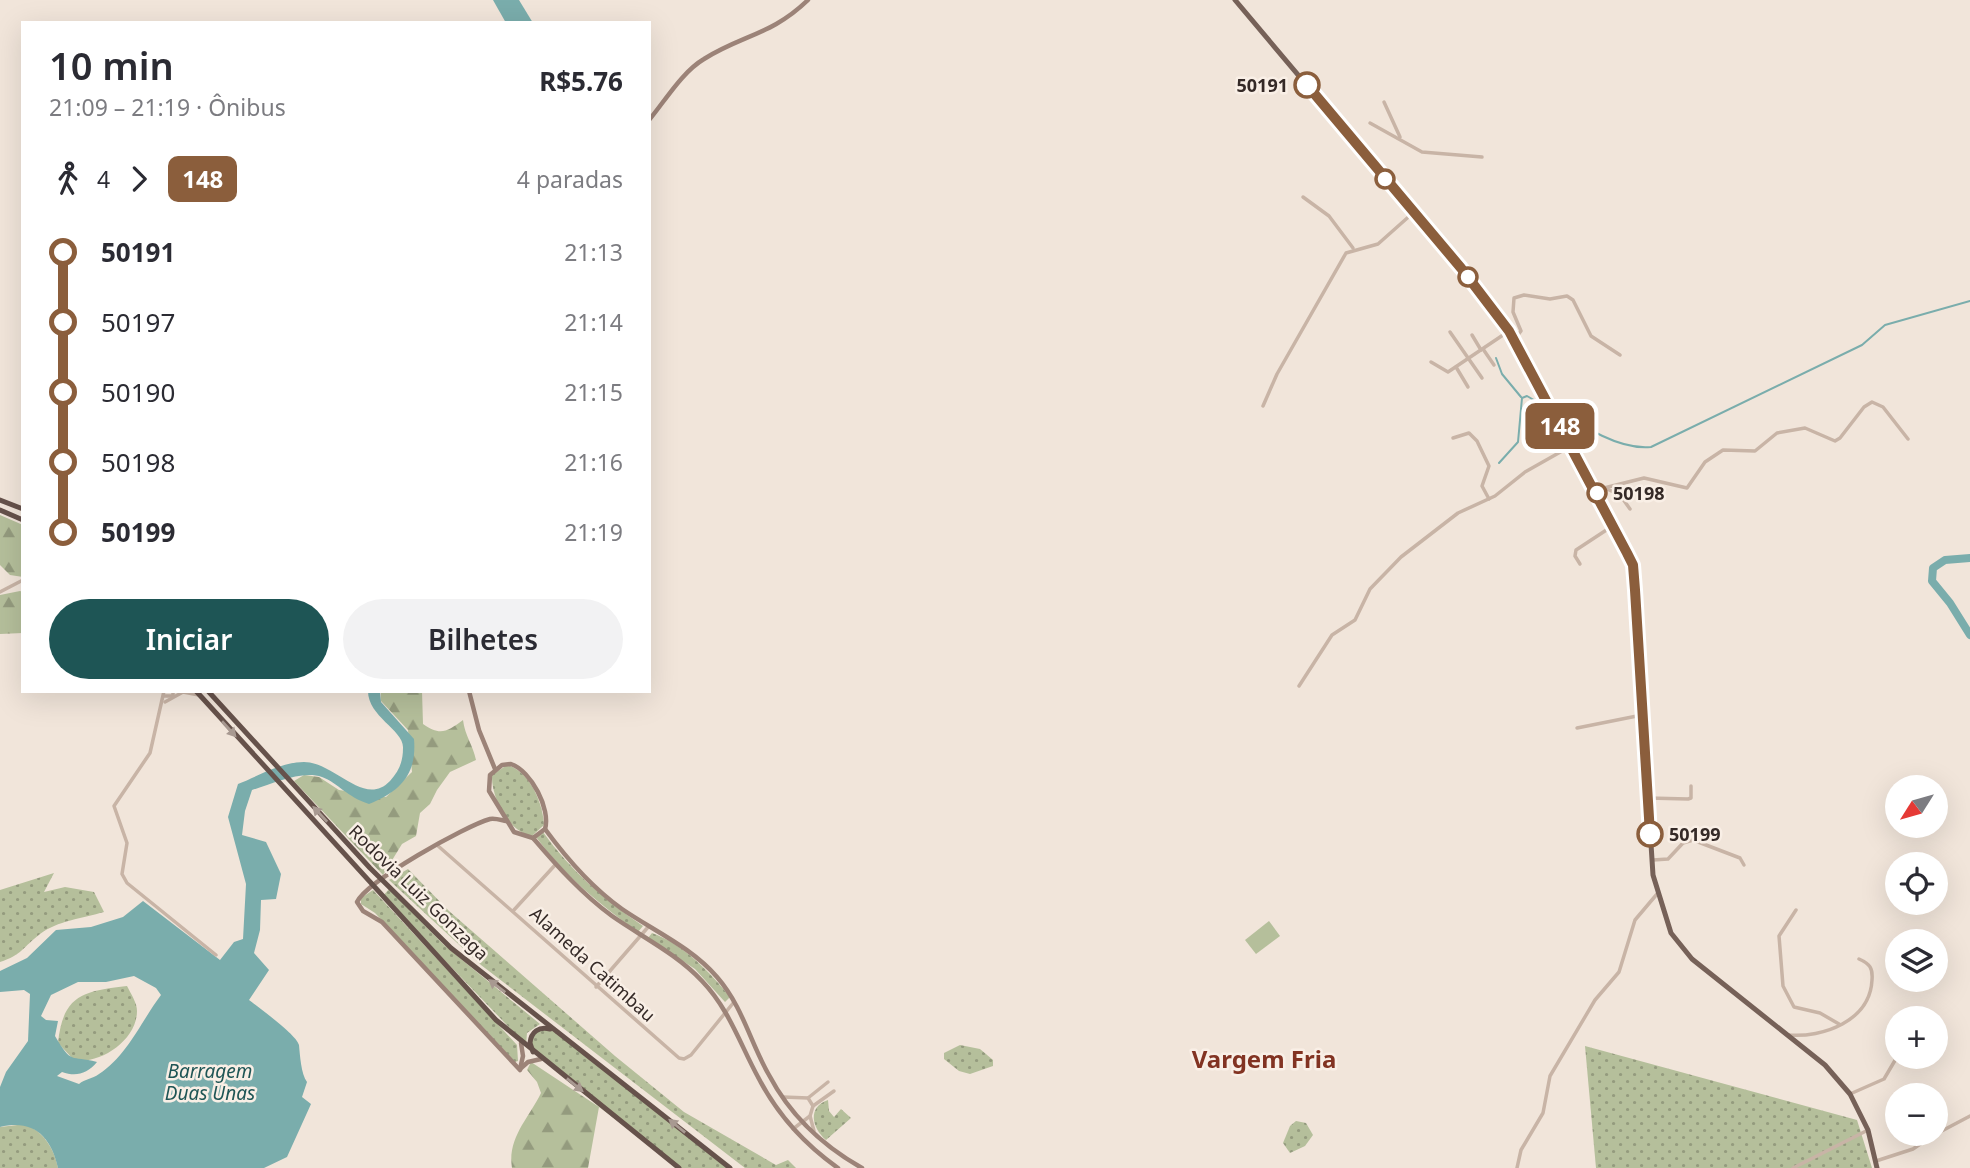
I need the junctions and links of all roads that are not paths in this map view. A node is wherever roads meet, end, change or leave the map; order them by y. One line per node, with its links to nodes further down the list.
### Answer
1 (808, 0): 4 (main road)
2 (1236, 0): 9 (main road)
3 (1384, 102): 6 (street)
4 (651, 118)
5 (1370, 123): 6 (street)
6 (1401, 139): 7 (street)
7 (1482, 157)
8 (1303, 197): 10 (street)
9 (1413, 212): 10 (street); 11 (main road)
10 (1353, 248): 23 (street)
11 (1509, 331): 14 (main road); 15 (street)
12 (1450, 332): 17 (street)
13 (1472, 335): 15 (street)
14 (1514, 340): 16 (street); 26 (main road)
15 (1482, 349): 17 (street); 19 (street)
16 (1620, 355)
17 (1469, 359): 20 (street); 21 (street)
18 (1431, 362): 20 (street)
19 (1494, 365)
20 (1456, 367): 22 (street)
21 (1482, 378)
22 (1468, 387)
23 (1264, 405)
24 (1452, 438): 29 (street)
25 (1908, 439): 27 (street)
26 (1571, 446): 28 (main road); 29 (street)
27 (1605, 488): 28 (street); 32 (street)
28 (1595, 490): 35 (main road)
29 (1489, 499): 39 (street)
30 (0, 500): 31 (highway)
31 (21, 508)
32 (1630, 509)
33 (0, 510): 34 (highway)
34 (21, 519)
35 (1614, 525): 36 (street); 46 (main road)
36 (1580, 564)
37 (21, 581): 38 (street)
38 (0, 592)
39 (1299, 685)
40 (197, 693): 73 (highway, Rodovia Luiz Gonzaga, one-way to 73)
41 (210, 693): 71 (highway, Rodovia Luiz Gonzaga, one-way to 41)
42 (470, 693): 48 (main road)
43 (164, 694): 44 (street); 45 (street)
44 (173, 694): 45 (street)
45 (163, 703): 65 (street)
46 (1642, 715): 47 (street); 50 (main road)
47 (1577, 728)
48 (495, 769): 51 (main road); 54 (main road)
49 (1691, 786): 50 (street)
50 (1648, 798): 57 (main road)
51 (496, 805): 52 (main road); 53 (main road)
52 (491, 819): 53 (main road); 56 (main road)
53 (506, 821): 55 (main road)
54 (545, 829): 55 (main road); 63 (main road)
55 (533, 838): 58 (main road)
56 (437, 845): 62 (street, Alameda Catimbau); 78 (main road)
57 (1652, 860): 59 (street); 60 (main road)
58 (556, 864): 62 (street); 64 (main road)
59 (1744, 864)
60 (1657, 894): 72 (main road); 102 (street)
61 (1797, 910): 70 (street)
62 (513, 911): 67 (street, Alameda Catimbau)
63 (649, 926): 64 (street); 68 (main road)
64 (641, 936): 67 (street); 69 (main road)
65 (216, 955)
66 (1860, 959): 70 (street)
67 (596, 986): 69 (street, Alameda Catimbau)
68 (735, 1001): 69 (street); 74 (main road)
69 (725, 1010): 75 (main road)
70 (1839, 1024): 72 (street)
71 (556, 1031): 76 (highway); 99 (highway, Rodovia Luiz Gonzaga, one-way to 71)
72 (1784, 1034): 83 (main road)
73 (521, 1043): 76 (highway, Rodovia Luiz Gonzaga); 78 (main road)
74 (757, 1048): 75 (street); 84 (main road)
75 (746, 1052): 91 (main road)
76 (539, 1057): 78 (main road); 98 (highway, Rodovia Luiz Gonzaga, one-way to 98)
77 (1892, 1069): 83 (street)
78 (520, 1070)
79 (828, 1082): 80 (street)
80 (823, 1086): 82 (street); 85 (street)
81 (834, 1091): 82 (street)
82 (830, 1094): 86 (street)
83 (1850, 1094): 92 (main road)
84 (783, 1097): 85 (street); 89 (main road)
85 (808, 1098): 86 (street)
86 (813, 1106): 87 (street)
87 (810, 1116): 89 (street); 93 (street)
88 (1970, 1116): 90 (street)
89 (802, 1122): 91 (street); 93 (main road)
90 (1948, 1127)
91 (793, 1129): 96 (main road)
92 (1868, 1130): 97 (main road); 103 (street)
93 (817, 1136): 95 (main road)
94 (1917, 1146): 97 (street)
95 (833, 1151): 96 (street); 101 (main road)
96 (825, 1159): 100 (main road)
97 (1877, 1165)
98 (679, 1168)
99 (730, 1168)
100 (838, 1168)
101 (862, 1168)
102 (1517, 1168)
103 (1793, 1168)

